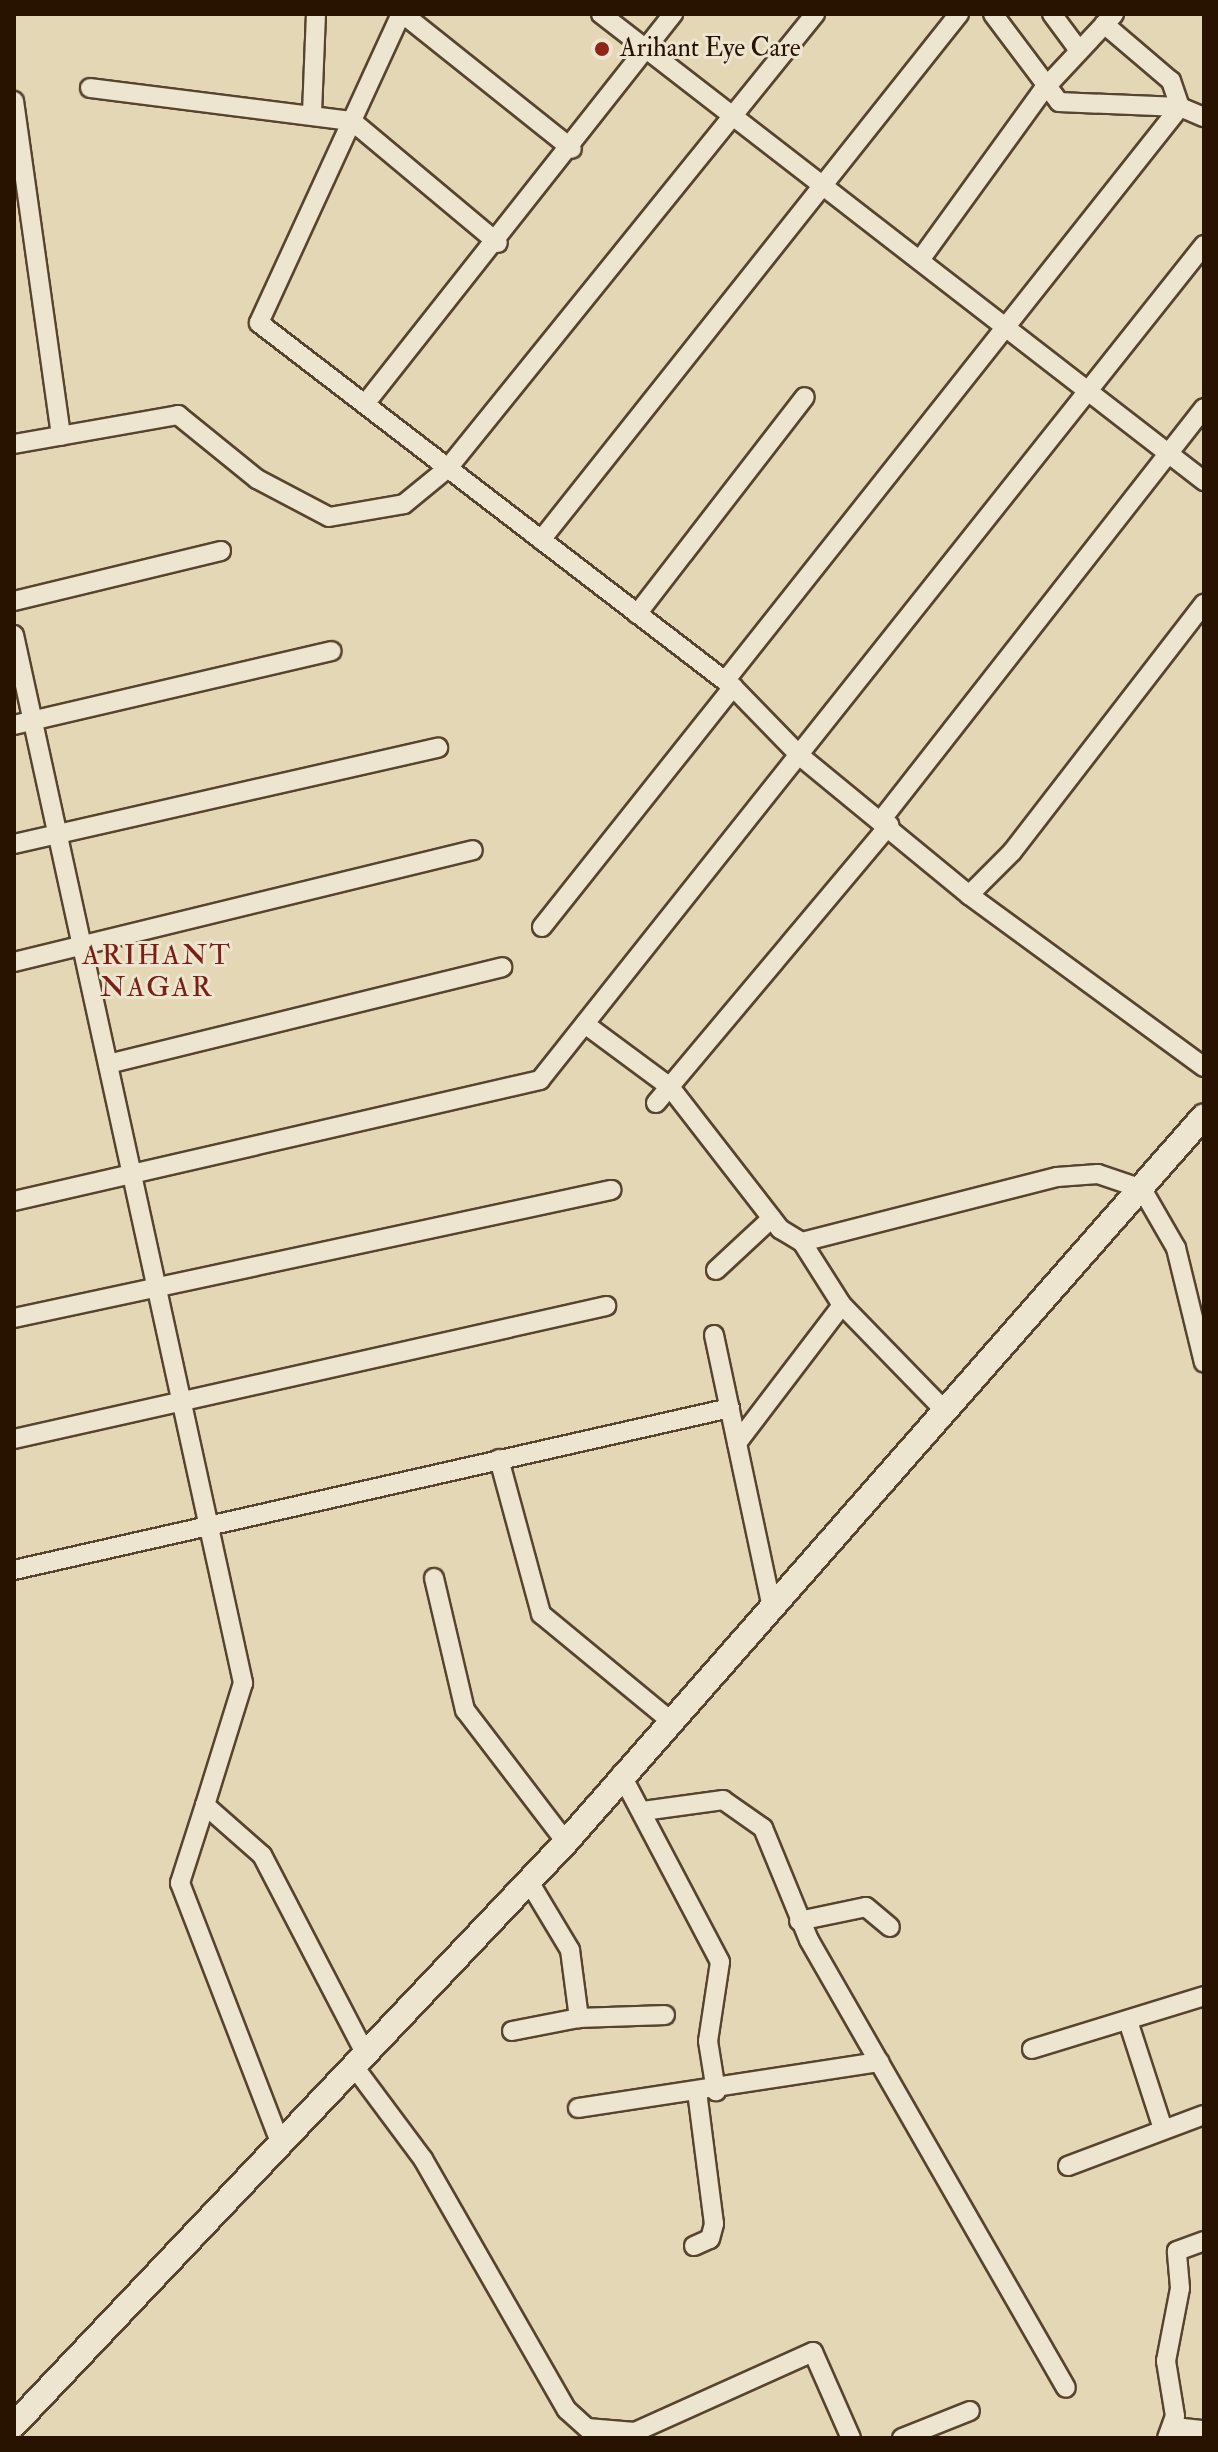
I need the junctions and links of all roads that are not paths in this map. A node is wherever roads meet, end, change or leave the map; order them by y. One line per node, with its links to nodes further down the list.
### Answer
1 (316, 14): 16 (street)
2 (402, 14): 19 (street); 20 (street)
3 (601, 14): 10 (street)
4 (673, 14): 10 (street)
5 (815, 14): 17 (street)
6 (959, 14): 21 (street)
7 (993, 14): 13 (street)
8 (1052, 14): 11 (street)
9 (1109, 19): 11 (street); 15 (street)
10 (645, 48): 17 (street); 20 (street)
11 (1078, 49): 13 (street)
12 (90, 88): 16 (street)
13 (1043, 90): 15 (street); 24 (street)
14 (14, 101): 30 (street)
15 (1180, 107): 18 (street); 25 (street)
16 (312, 113): 19 (street)
17 (734, 117): 21 (street); 33 (street)
18 (1204, 117)
19 (352, 121): 22 (street); 28 (street)
20 (572, 149): 22 (street)
21 (824, 186): 24 (street); 35 (street)
22 (498, 243): 28 (street)
23 (1204, 245): 26 (street)
24 (920, 260): 25 (street)
25 (1004, 324): 26 (street); 42 (street)
26 (1089, 390): 32 (street); 46 (street)
27 (805, 397): 39 (street)
28 (365, 404): 33 (street)
29 (1204, 408): 32 (street)
30 (61, 436): 31 (street); 33 (street)
31 (14, 444)
32 (1169, 452): 34 (street); 47 (street)
33 (448, 468): 35 (street)
34 (1204, 481)
35 (541, 540): 39 (street)
36 (221, 551): 37 (street)
37 (14, 601)
38 (1204, 604): 51 (street)
39 (637, 614): 42 (street)
40 (14, 635): 43 (street)
41 (332, 651): 43 (street)
42 (729, 684): 46 (street); 52 (street)
43 (33, 721): 44 (street); 48 (street)
44 (14, 725)
45 (438, 748): 48 (street)
46 (800, 756): 47 (street); 56 (street)
47 (885, 822): 51 (street); 59 (street)
48 (57, 834): 49 (street); 53 (street)
49 (14, 844)
50 (473, 850): 53 (street)
51 (969, 895): 58 (street)
52 (542, 927)
53 (82, 947): 54 (street); 57 (street)
54 (14, 962)
55 (502, 967): 57 (street)
56 (585, 1024): 59 (street); 62 (street)
57 (108, 1064): 62 (street)
58 (1204, 1067)
59 (670, 1087): 60 (street); 66 (street)
60 (656, 1103)
61 (1204, 1116): 63 (street)
62 (132, 1174): 65 (street); 69 (street)
63 (1142, 1189): 67 (street); 74 (street); 77 (street)
64 (611, 1190): 69 (street)
65 (14, 1201)
66 (772, 1218): 67 (street); 68 (street)
67 (802, 1242): 70 (street)
68 (716, 1270)
69 (156, 1285): 72 (street); 75 (street)
70 (842, 1305): 77 (street); 79 (street)
71 (606, 1306): 75 (street)
72 (14, 1318)
73 (714, 1335): 76 (street)
74 (1204, 1363)
75 (181, 1399): 78 (street); 81 (street)
76 (730, 1408): 79 (street); 80 (street)
77 (945, 1411): 84 (street)
78 (14, 1439)
79 (737, 1443): 84 (street)
80 (499, 1459): 81 (street); 85 (street)
81 (208, 1523): 82 (street); 87 (street)
82 (14, 1570)
83 (434, 1578): 89 (street)
84 (772, 1609): 85 (street)
85 (671, 1721): 86 (street)
86 (621, 1774): 88 (street); 89 (street)
87 (205, 1805): 99 (street); 106 (street)
88 (643, 1811): 91 (street); 101 (street)
89 (566, 1842): 90 (street)
90 (528, 1880): 95 (street); 99 (street)
91 (799, 1921): 92 (street); 100 (street)
92 (890, 1927)
93 (1204, 1996): 96 (street)
94 (665, 2015): 95 (street)
95 (579, 2018): 97 (street)
96 (1128, 2021): 98 (street); 105 (street)
97 (512, 2031)
98 (1032, 2049)
99 (359, 2060): 106 (street); 115 (street)
100 (880, 2062): 101 (street); 110 (street)
101 (716, 2091): 102 (street)
102 (697, 2092): 103 (street); 109 (street)
103 (578, 2108)
104 (1204, 2115): 105 (street)
105 (1163, 2129): 107 (street)
106 (279, 2139): 112 (street)
107 (1068, 2166)
108 (1204, 2241): 114 (street)
109 (694, 2246)
110 (1066, 2388)
111 (970, 2411): 116 (street)
112 (14, 2425)
113 (1204, 2430): 114 (street)
114 (1170, 2433)
115 (851, 2438)
116 (902, 2438)

